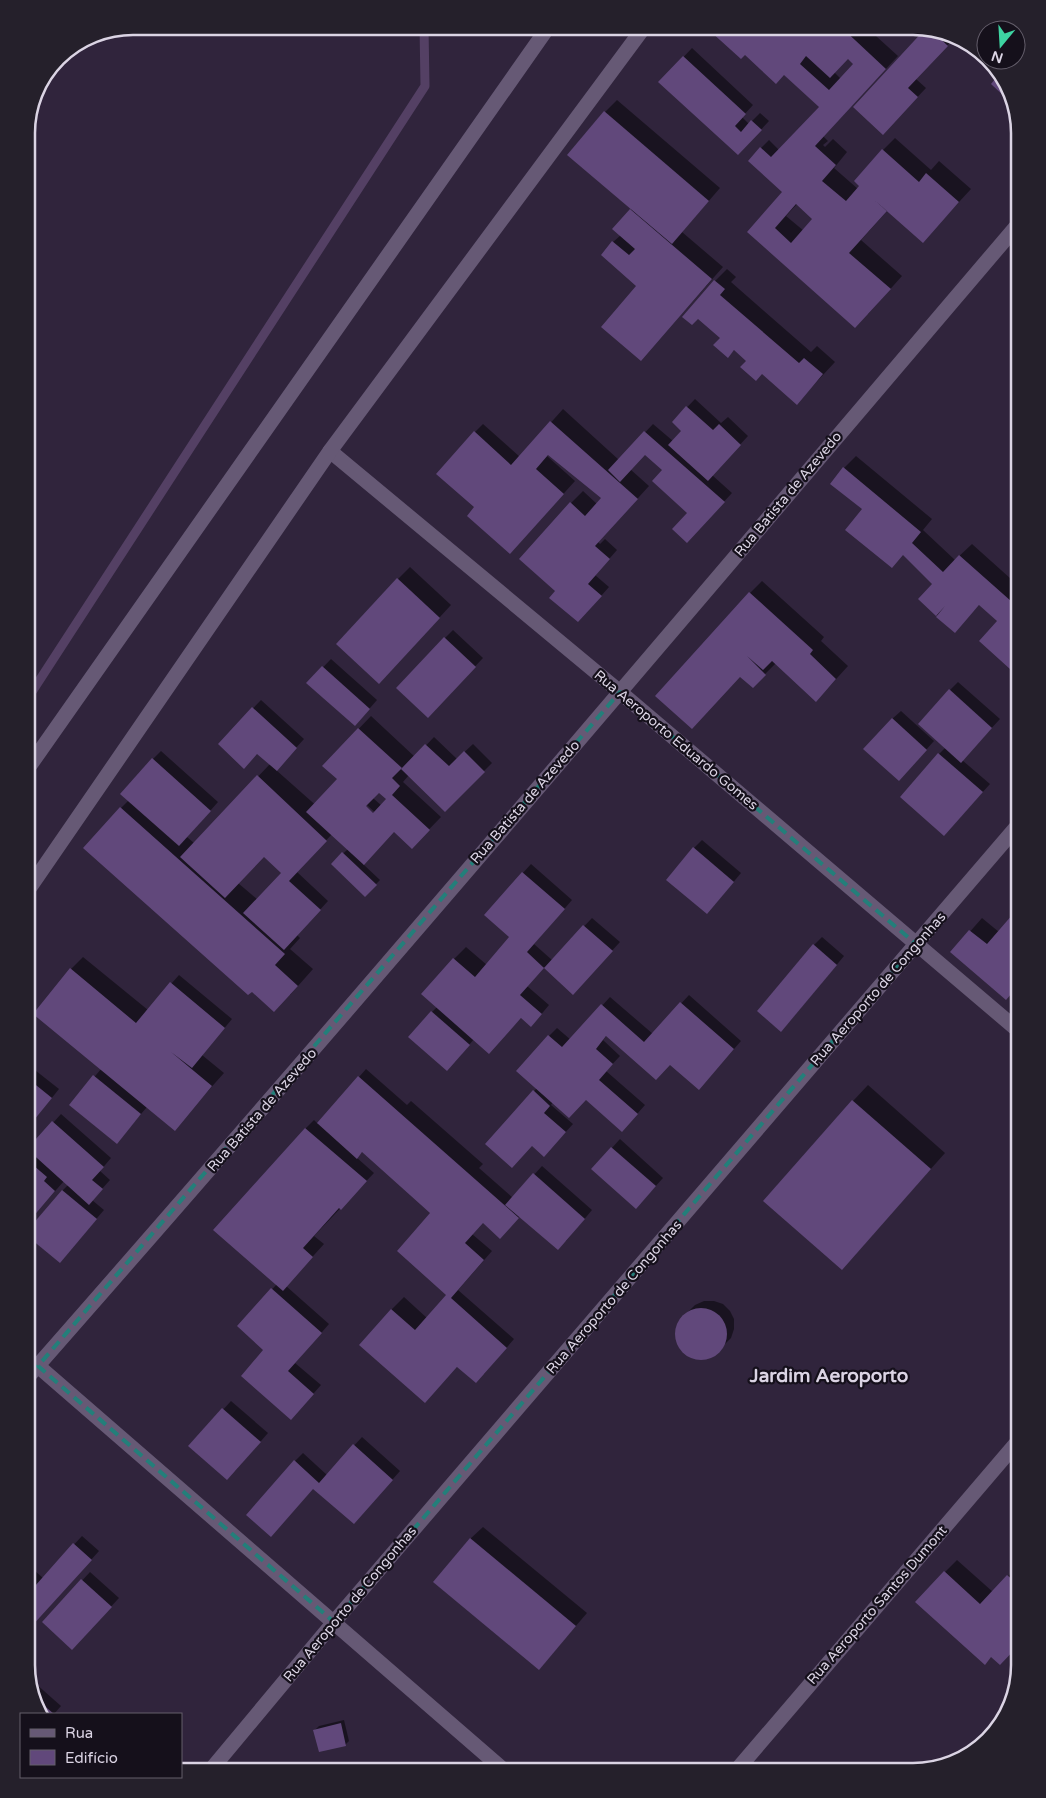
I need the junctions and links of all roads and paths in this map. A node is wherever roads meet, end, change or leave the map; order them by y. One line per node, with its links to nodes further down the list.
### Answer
1 (542, 35): 6 (street)
2 (638, 35): 4 (street)
3 (1011, 233): 5 (street, Rua Batista de Azevedo)
4 (330, 452): 5 (street, Rua Aeroporto Eduardo Gomes); 8 (street)
5 (620, 692): 9 (street, Rua Aeroporto Eduardo Gomes); 11 (street, Rua Batista de Azevedo)
6 (35, 758)
7 (1011, 833): 9 (street, Rua Aeroporto de Congonhas)
8 (35, 880)
9 (916, 944): 10 (street, Rua Aeroporto Eduardo Gomes); 14 (street, Rua Aeroporto de Congonhas)
10 (1011, 1024)
11 (38, 1366): 12 (street, Rua Batista de Azevedo); 14 (street)
12 (35, 1369)
13 (1011, 1450): 17 (street, Rua Aeroporto Santos Dumont)
14 (334, 1622): 15 (street, Rua Aeroporto de Congonhas); 16 (street)
15 (216, 1763)
16 (496, 1763)
17 (743, 1763)

